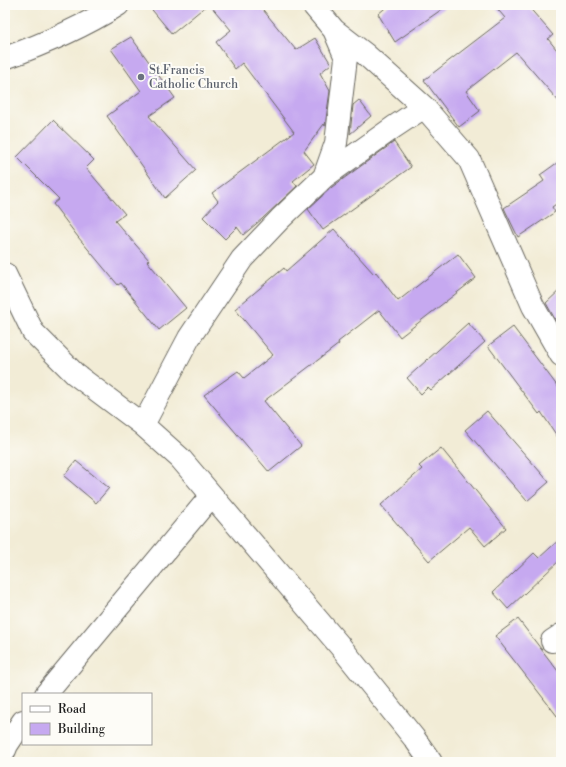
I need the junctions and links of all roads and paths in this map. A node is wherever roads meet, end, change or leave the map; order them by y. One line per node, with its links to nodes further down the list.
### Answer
1 (118, 5): 4 (street)
2 (313, 5): 3 (street)
3 (334, 30): 5 (street); 6 (street)
4 (5, 58)
5 (424, 107): 6 (street); 8 (street)
6 (324, 177): 9 (street)
7 (5, 274): 9 (street)
8 (561, 355)
9 (143, 425): 10 (street)
10 (211, 496): 11 (street); 14 (street)
11 (47, 693)
12 (16, 724): 13 (street)
13 (5, 750)
14 (431, 762)

